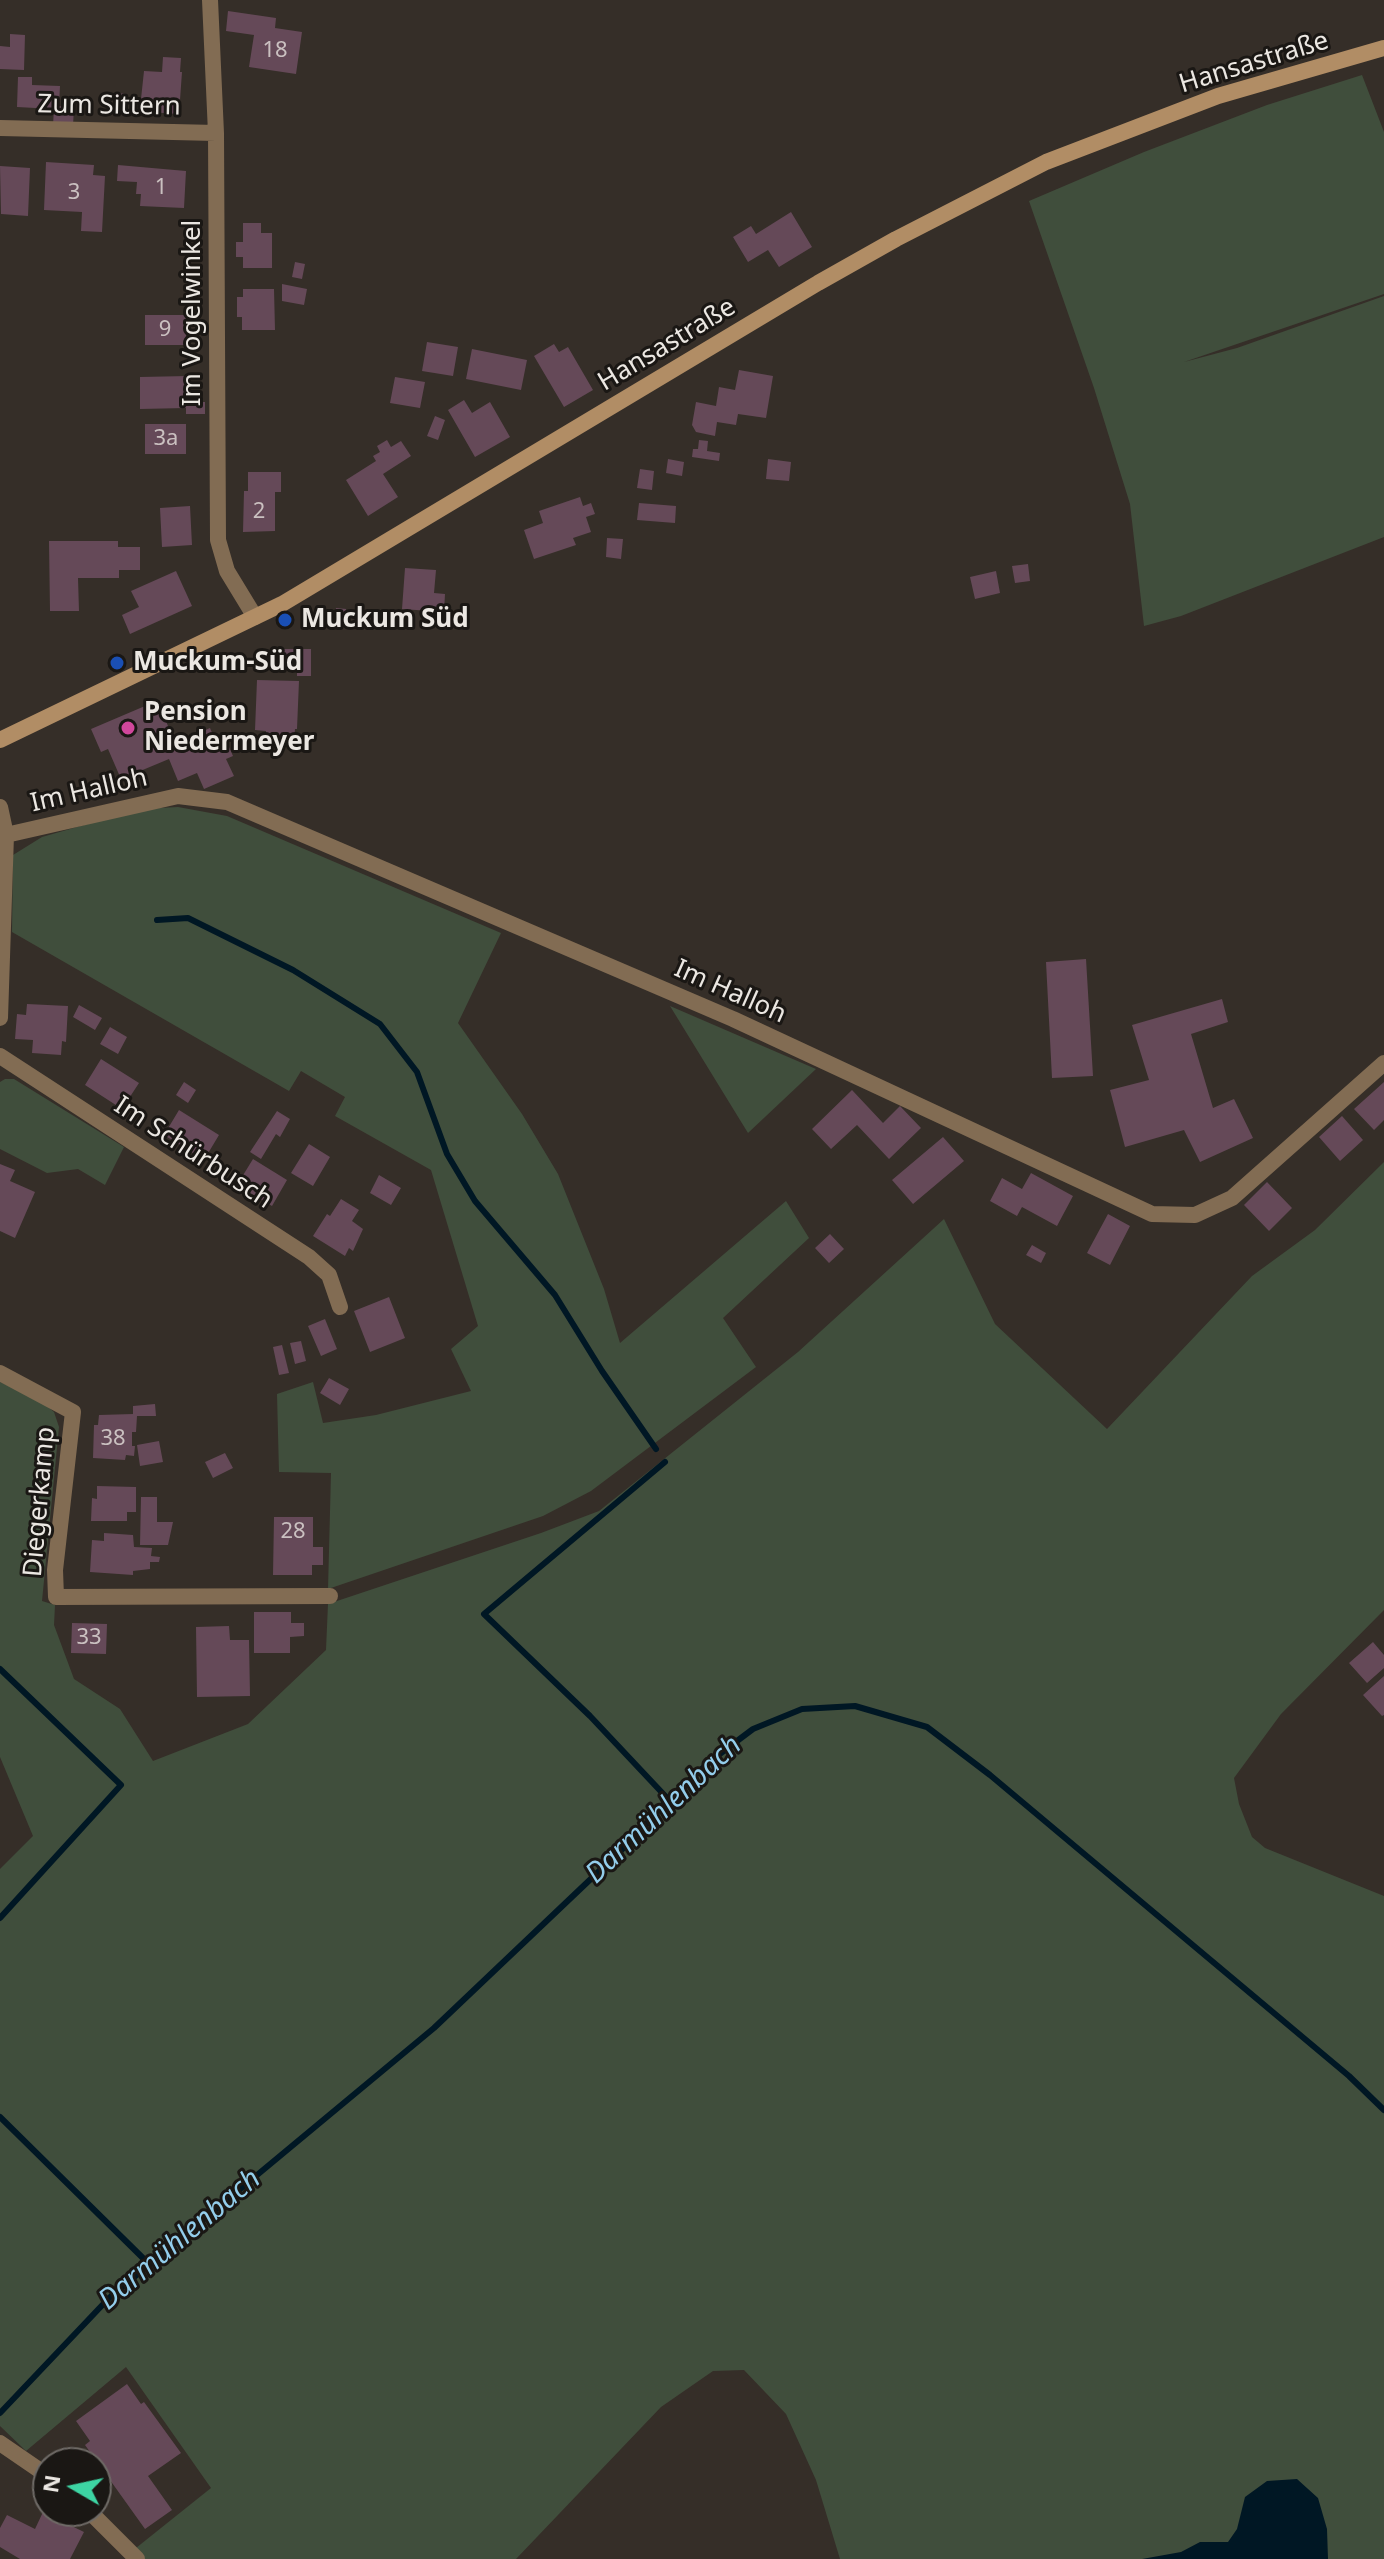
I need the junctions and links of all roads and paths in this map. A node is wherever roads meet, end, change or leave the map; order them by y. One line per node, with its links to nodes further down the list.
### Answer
1 (210, 0): 4 (street, Im Vogelwinkel)
2 (1384, 48): 5 (main road, Hansastraße)
3 (0, 128): 4 (street, Zum Sittern)
4 (216, 133): 5 (street, Im Vogelwinkel)
5 (255, 617): 6 (main road, Hansastraße)
6 (0, 740)
7 (0, 807): 8 (street)
8 (6, 835): 9 (street); 11 (street, Im Halloh)
9 (0, 1018)
10 (0, 1056): 12 (street, Im Schürbusch)
11 (1384, 1063)
12 (340, 1307)
13 (0, 1373): 14 (street, Diegerkamp)
14 (330, 1596)
15 (0, 2443): 16 (street)
16 (32, 2465)
17 (105, 2527): 18 (street)
18 (137, 2559)

